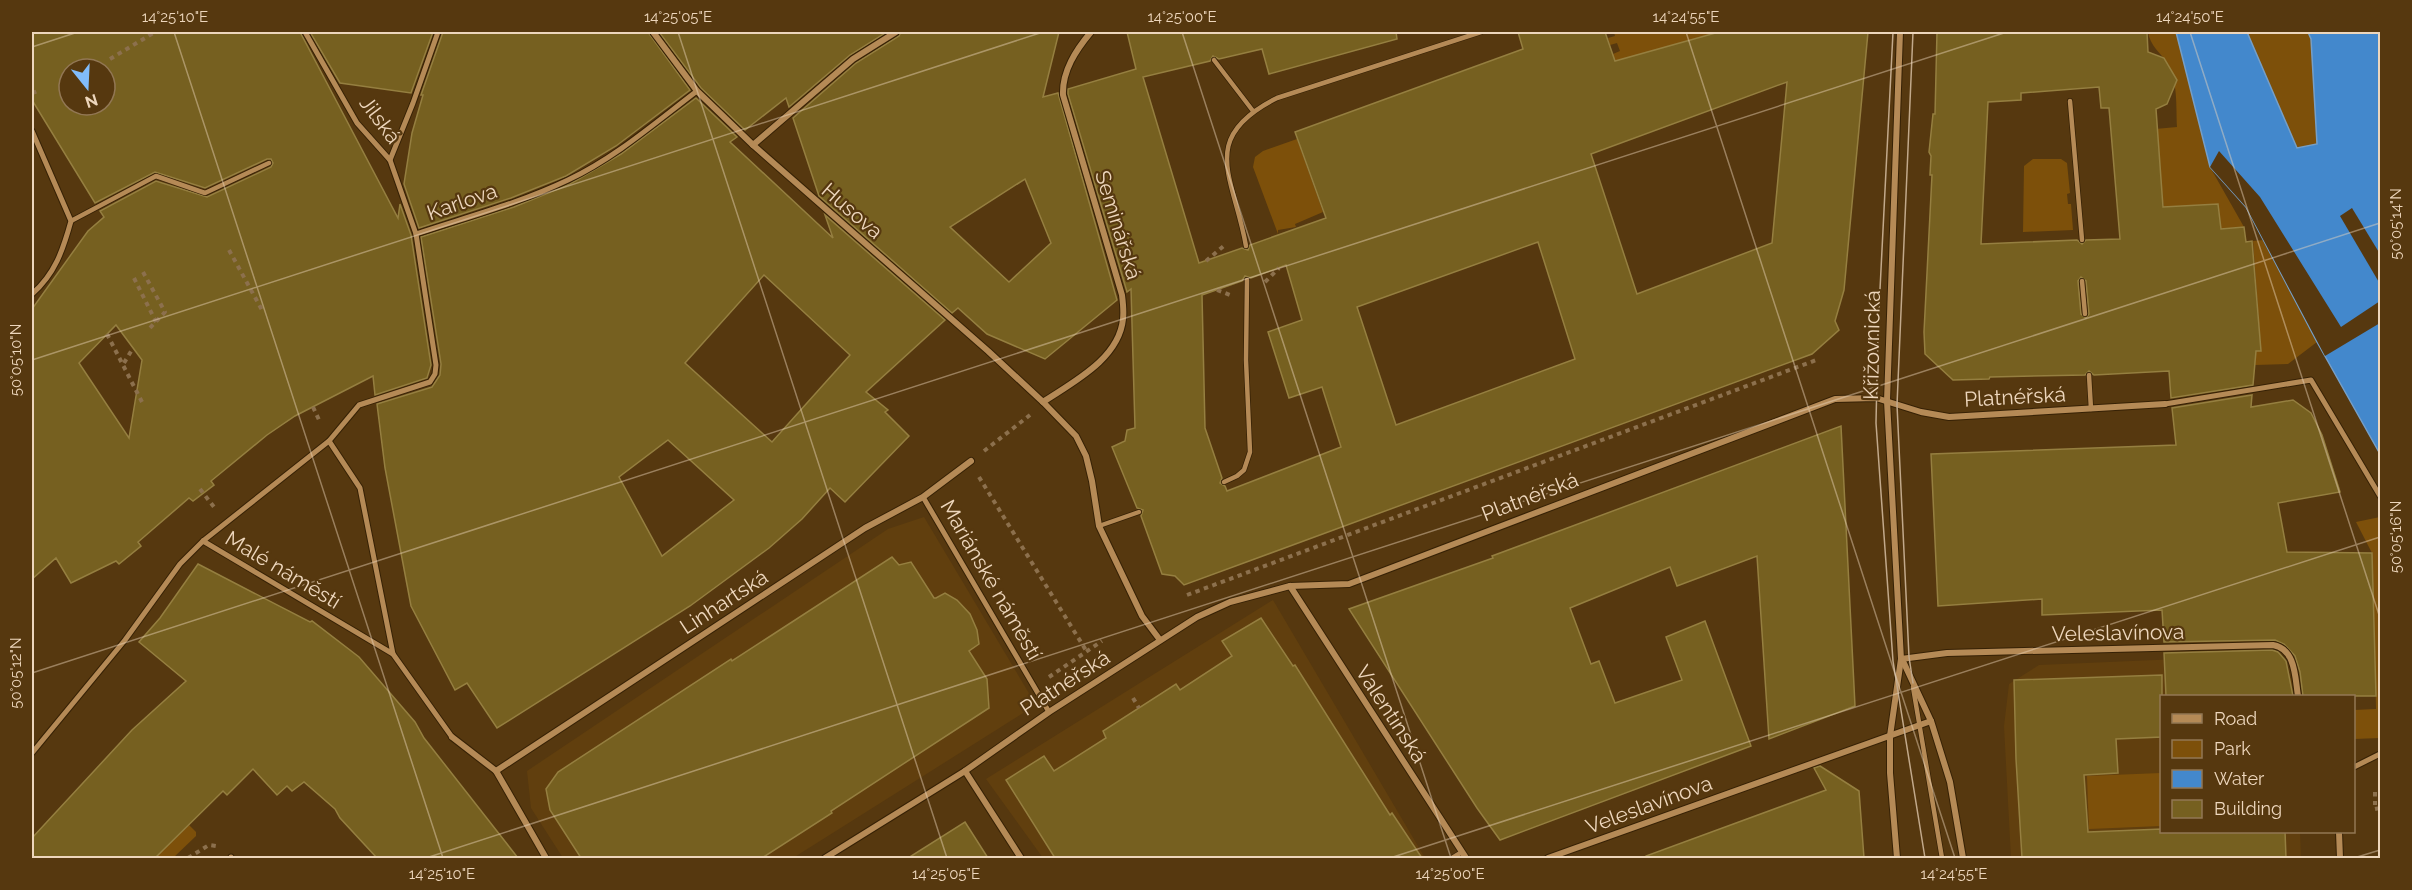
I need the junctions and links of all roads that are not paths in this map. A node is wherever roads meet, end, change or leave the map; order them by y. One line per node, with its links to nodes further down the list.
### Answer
1 (305, 32): 14 (street, Jilská)
2 (438, 32): 14 (street)
3 (653, 32): 9 (street, Husova)
4 (896, 32): 13 (street)
5 (1091, 32): 27 (street, Seminářská)
6 (1481, 32): 11 (lane)
7 (1900, 32): 26 (street, Křižovnická)
8 (1214, 60): 11 (lane)
9 (697, 91): 13 (street, Husova); 17 (street, Karlova)
10 (2070, 101): 18 (lane)
11 (1253, 111): 19 (lane)
12 (32, 131): 16 (street)
13 (753, 145): 27 (street, Husova)
14 (390, 160): 17 (street, Jilská)
15 (269, 163): 16 (lane)
16 (71, 221): 22 (street)
17 (416, 234): 25 (street, Karlova)
18 (2082, 240)
19 (1246, 246)
20 (1246, 280): 32 (lane)
21 (2082, 281): 23 (lane)
22 (32, 294)
23 (2085, 314)
24 (2088, 375): 29 (lane)
25 (372, 399): 30 (street, Malé náměstí)
26 (1887, 401): 29 (street, Platnéřská); 38 (street, Platnéřská); 41 (street, Křižovnická)
27 (1043, 402): 36 (street)
28 (2165, 404): 29 (street, Platnéřská); 34 (street, Platnéřská)
29 (2091, 409)
30 (330, 441): 37 (street, Malé náměstí); 40 (street, Malé náměstí)
31 (971, 461): 33 (street, Linhartská)
32 (1224, 482)
33 (923, 496): 44 (street, Mariánské náměstí); 52 (street, Linhartská)
34 (2380, 496)
35 (1139, 512): 36 (lane)
36 (1099, 526): 39 (street)
37 (203, 541): 40 (street, Malé náměstí); 49 (street)
38 (1290, 586): 39 (street, Platnéřská); 55 (street, Valentinská)
39 (1160, 640): 44 (street, Platnéřská)
40 (393, 654): 48 (street, Malé náměstí)
41 (1901, 659): 42 (street, Křižovnická); 43 (street, Veleslavínova); 47 (street, Křižovnická)
42 (1913, 683): 45 (street, Křižovnická); 46 (lane)
43 (2298, 695)
44 (1049, 712): 53 (street, Platnéřská)
45 (1930, 721): 46 (street, Veleslavínova); 63 (street, Křižovnická)
46 (1919, 725): 47 (street, Veleslavínova); 62 (lane)
47 (1890, 736): 60 (street, Veleslavínova); 61 (street, Křižovnická)
48 (452, 737): 52 (street)
49 (32, 753)
50 (2380, 754): 51 (street)
51 (2355, 766)
52 (496, 771): 56 (street)
53 (965, 771): 57 (street, Platnéřská); 58 (street)
54 (2339, 833): 64 (street)
55 (1464, 855): 59 (lane)
56 (546, 858)
57 (825, 858)
58 (1021, 858)
59 (1452, 858)
60 (1548, 858)
61 (1898, 858)
62 (1942, 858)
63 (1963, 858)
64 (2340, 858)

